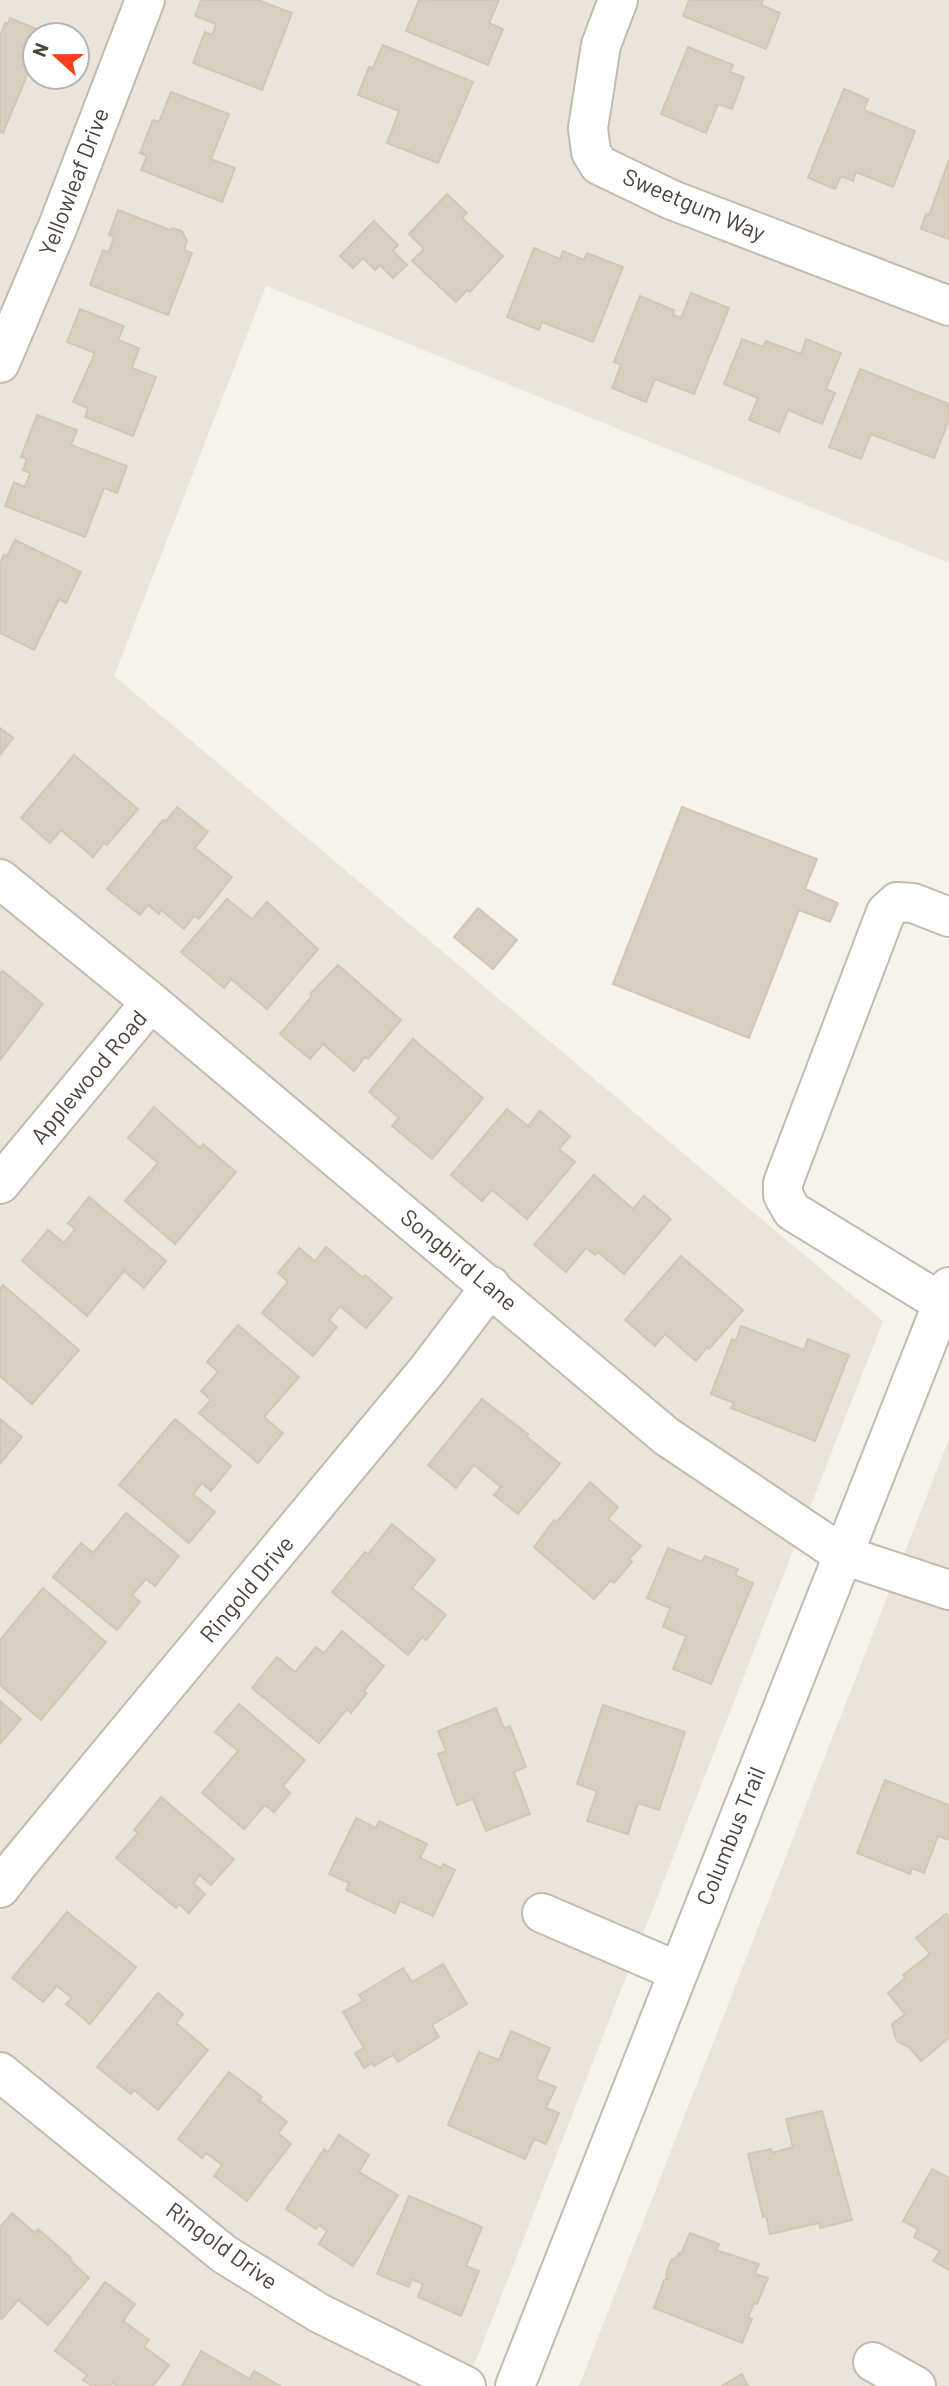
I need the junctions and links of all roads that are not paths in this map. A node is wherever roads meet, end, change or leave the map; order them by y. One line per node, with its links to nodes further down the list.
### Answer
1 (145, 0): 4 (street, Yellowleaf Drive)
2 (618, 0): 3 (street, Sweetgum Way)
3 (949, 306)
4 (0, 363)
5 (0, 879): 7 (street, Songbird Lane)
6 (949, 917): 10 (street)
7 (151, 1002): 8 (street, Applewood Road); 9 (street, Songbird Lane)
8 (0, 1184)
9 (491, 1286): 11 (street, Songbird Lane); 13 (street, Ringold Drive)
10 (946, 1295): 11 (street, Columbus Trail)
11 (843, 1555): 12 (street, Songbird Lane); 15 (street, Columbus Trail)
12 (949, 1590)
13 (0, 1888)
14 (542, 1913): 15 (street)
15 (677, 1971): 19 (street, Columbus Trail)
16 (0, 2072): 18 (street, Ringold Drive)
17 (873, 2362): 20 (street)
18 (466, 2386)
19 (515, 2386)
20 (916, 2386)

